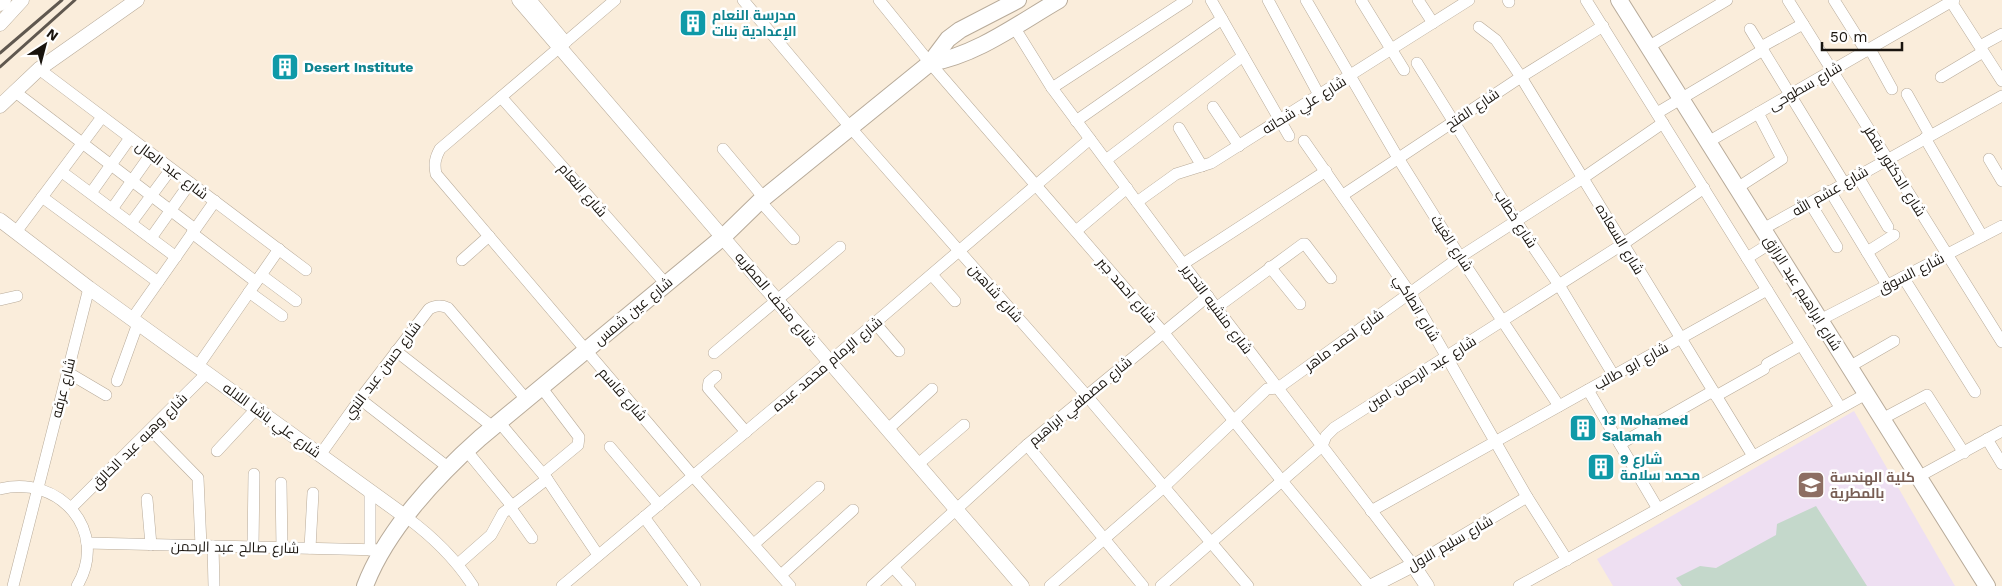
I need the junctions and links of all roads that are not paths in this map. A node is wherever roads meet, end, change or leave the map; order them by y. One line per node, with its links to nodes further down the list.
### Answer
1 (4, 0): 23 (street)
2 (22, 0): 26 (street)
3 (137, 0): 43 (street)
4 (519, 0): 24 (street, شارع متحف المطريه)
5 (615, 0): 34 (street)
6 (743, 0): 67 (street, شارع شاهين)
7 (879, 0): 41 (street, شارع احمد جبر)
8 (1018, 0): 41 (main road, شارع عين شمس)
9 (1059, 0): 30 (main road, شارع عين شمس)
10 (1187, 0): 50 (street)
11 (1211, 0): 25 (street)
12 (1268, 0): 54 (street)
13 (1306, 0): 46 (street, شارع الغيث)
14 (1361, 0): 36 (street)
15 (1418, 0): 27 (street)
16 (1586, 0): 29 (street, شارع ابراهيم عبد الرازق)
17 (1619, 0): 35 (main road, شارع ابراهيم عبد الرازق)
18 (1727, 0): 35 (street)
19 (1788, 0): 28 (street, شارع الدكتور بقطر)
20 (1834, 0): 39 (street)
21 (1952, 1): 38 (street); 39 (street, شارع سطوحى)
22 (1462, 2): 27 (street, شارع علي شحاته)
23 (0, 4)
24 (530, 6): 34 (street, شارع متحف المطريه)
25 (1222, 19): 40 (street); 65 (street)
26 (0, 24)
27 (1433, 24): 36 (street, شارع علي شحاته)
28 (1803, 24): 37 (street, شارع احمد ماهر); 45 (street, شارع الدكتور بقطر)
29 (1603, 26): 47 (street, شارع الفتح); 63 (street, شارع ابراهيم عبد الرازق)
30 (1014, 27): 41 (main road, شارع عين شمس); 50 (street, شارع منشيه التحرير)
31 (1479, 27): 47 (street, شارع السعاده)
32 (1750, 29): 37 (street)
33 (2002, 34): 38 (street)
34 (563, 45): 57 (street); 120 (street, شارع متحف المطريه)
35 (1648, 46): 58 (main road, شارع ابراهيم عبد الرازق)
36 (1392, 49): 44 (street); 46 (street, شارع علي شحاته)
37 (1762, 49): 55 (street); 58 (street, شارع احمد ماهر)
38 (1982, 49): 48 (street); 49 (street)
39 (1868, 50): 45 (street, شارع سطوحى); 51 (street)
40 (1243, 56): 64 (street); 82 (street)
41 (930, 63): 67 (main road, شارع عين شمس); 94 (street, شارع احمد جبر)
42 (1417, 63): 66 (street, شارع خطاب)
43 (39, 69): 52 (street); 62 (street, شارع عبد العال)
44 (1404, 70)
45 (1832, 71): 55 (street, شارع سطوحى); 80 (street, شارع الدكتور بقطر)
46 (1349, 76): 54 (street, شارع علي شحاته); 79 (street, شارع الغيث)
47 (1521, 77): 66 (street, شارع الفتح); 89 (street, شارع السعاده)
48 (1941, 78)
49 (2002, 81)
50 (1052, 88): 65 (street, شارع منشيه التحرير)
51 (1892, 89)
52 (14, 91): 59 (street); 75 (street)
53 (1906, 94): 70 (street)
54 (1319, 95): 64 (street, شارع علي شحاته)
55 (1790, 95): 61 (street, شارع سطوحى); 93 (street)
56 (2002, 96): 70 (street, شارع عشم الله)
57 (501, 97): 117 (street, شارع قاسم); 142 (street, شارع النعام)
58 (1681, 98): 63 (street, شارع احمد ماهر); 74 (main road, شارع ابراهيم عبد الرازق)
59 (0, 106)
60 (1213, 107): 76 (street)
61 (1758, 113): 74 (street, شارع سطوحى); 97 (street)
62 (102, 117): 71 (street, شارع عبد العال); 75 (street)
63 (1660, 118): 89 (street, شارع احمد ماهر); 96 (street, شارع ابراهيم عبد الرازق)
64 (1280, 120): 69 (street); 76 (street, شارع علي شحاته)
65 (1076, 121): 72 (street, شارع منشيه التحرير)
66 (1454, 121): 79 (street, شارع الفتح); 110 (street, شارع خطاب)
67 (850, 128): 103 (main road, شارع عين شمس); 127 (street, شارع شاهين)
68 (1179, 128): 84 (street)
69 (1289, 136)
70 (1927, 136): 80 (street, شارع عشم الله); 119 (street)
71 (130, 138): 78 (street, شارع عبد العال); 83 (street)
72 (1090, 140): 82 (street, شارع منشيه التحرير); 94 (street, شارع الإمام محمد عبده)
73 (1304, 141): 86 (street, شارع انطاكي)
74 (1708, 142): 97 (main road, شارع ابراهيم عبد الرازق)
75 (83, 143): 83 (street); 87 (street)
76 (1239, 146): 84 (street, شارع علي شحاته)
77 (723, 148): 103 (street)
78 (151, 154): 85 (street, شارع عبد العال); 90 (street)
79 (1398, 158): 100 (street, شارع الفتح); 131 (street, شارع الغيث)
80 (1888, 158): 88 (street, شارع عشم الله); 129 (street, شارع الدكتور بقطر)
81 (1988, 159): 91 (street)
82 (1106, 160): 95 (street, شارع منشيه التحرير)
83 (111, 165): 90 (street); 99 (street)
84 (1202, 166): 105 (street, شارع علي شحاته)
85 (171, 169): 92 (street, شارع عبد العال); 101 (street)
86 (1326, 171): 100 (street, شارع انطاكي); 134 (street)
87 (62, 172): 99 (street); 102 (street)
88 (1857, 175): 93 (street, شارع عشم الله); 128 (street)
89 (1583, 178): 110 (street, شارع احمد ماهر); 123 (street, شارع السعاده)
90 (132, 180): 101 (street); 107 (street)
91 (2002, 181)
92 (190, 183): 104 (street, شارع عبد العال); 108 (street)
93 (1844, 183): 98 (street, شارع عشم الله)
94 (1036, 185): 115 (street, شارع احمد جبر); 127 (street, شارع الإمام محمد عبده)
95 (1127, 188): 105 (street, شارع منشيه التحرير); 115 (street)
96 (1704, 188): 123 (street, شارع عبد الرحمن امين); 132 (street, شارع ابراهيم عبد الرازق)
97 (1737, 188): 118 (main road, شارع ابراهيم عبد الرازق)
98 (1830, 191): 106 (street, شارع عشم الله); 128 (street)
99 (91, 193): 107 (street)
100 (1343, 194): 148 (street, شارع انطاكي)
101 (151, 196): 108 (street); 111 (street)
102 (42, 198): 116 (street); 141 (street)
103 (762, 199): 120 (main road, شارع عين شمس); 122 (street)
104 (215, 201): 114 (street); 126 (street, شارع عبد العال)
105 (1137, 202): 134 (street, شارع منشيه التحرير)
106 (1810, 203): 118 (street, شارع عشم الله); 125 (street)
107 (112, 209): 111 (street)
108 (170, 210): 114 (street); 121 (street)
109 (0, 220): 116 (street, شارع علي باشا اللاله)
110 (1516, 220): 131 (street, شارع احمد ماهر); 143 (street, شارع خطاب)
111 (131, 223): 121 (street)
112 (0, 224): 116 (street, شارع علي باشا اللاله)
113 (2002, 226): 119 (street, شارع السوق)
114 (193, 231): 130 (street); 140 (street)
115 (1076, 231): 162 (street, شارع احمد جبر)
116 (15, 233): 145 (street, شارع علي باشا اللاله)
117 (489, 236): 133 (street); 167 (street, شارع قاسم)
118 (1767, 236): 132 (street, شارع عشم الله); 158 (main road, شارع ابراهيم عبد الرازق)
119 (1982, 236): 129 (street, شارع السوق)
120 (723, 237): 142 (main road, شارع عين شمس); 153 (street, شارع متحف المطريه)
121 (151, 238): 130 (street)
122 (794, 238)
123 (1623, 244): 143 (street, شارع عبد الرحمن امين); 163 (street, شارع السعاده)
124 (840, 247): 153 (street)
125 (1837, 247)
126 (279, 249): 136 (street, شارع عبد العال); 140 (street, شارع وهبه عبد الخالق)
127 (959, 252): 137 (street, شارع الإمام محمد عبده); 187 (street, شارع شاهين)
128 (1867, 252): 144 (street)
129 (1948, 254): 138 (street, شارع السوق); 165 (street, شارع الدكتور بقطر)
130 (176, 256): 141 (street)
131 (1460, 257): 148 (street, شارع احمد ماهر); 160 (street, شارع الغيث)
132 (1747, 258): 146 (street, شارع ابراهيم عبد الرازق)
133 (462, 260)
134 (1183, 264): 150 (street, شارع منشيه التحرير)
135 (1270, 267): 139 (street); 155 (street); 156 (street)
136 (306, 270)
137 (932, 275): 154 (street); 161 (street, شارع الإمام محمد عبده)
138 (1903, 277): 144 (street, شارع السوق); 183 (street)
139 (1331, 278)
140 (258, 279): 147 (street, شارع وهبه عبد الخالق); 152 (street)
141 (158, 282): 159 (street)
142 (666, 284): 167 (main road, شارع عين شمس)
143 (1559, 285): 160 (street, شارع عبد الرحمن امين); 177 (street, شارع خطاب)
144 (1887, 286): 158 (street, شارع السوق)
145 (88, 288): 159 (street, شارع علي باشا اللاله); 175 (street, شارع عرفه)
146 (1767, 290): 163 (street, شارع ابو طالب); 166 (street, شارع ابراهيم عبد الرازق)
147 (249, 292): 157 (street); 174 (street, شارع وهبه عبد الخالق)
148 (1410, 293): 171 (street, شارع انطاكي); 180 (street, شارع احمد ماهر)
149 (17, 296): 151 (street)
150 (1208, 296): 156 (street, شارع منشيه التحرير); 162 (street, شارع مصطفي ابراهيم)
151 (0, 300)
152 (296, 301)
153 (776, 301): 170 (street); 172 (street, شارع متحف المطريه)
154 (955, 301)
155 (1300, 304)
156 (1216, 308): 180 (street, شارع منشيه التحرير)
157 (282, 316)
158 (1820, 320): 173 (main road, شارع ابراهيم عبد الرازق)
159 (135, 321): 174 (street, شارع علي باشا اللاله); 178 (street)
160 (1504, 321): 171 (street, شارع عبد الرحمن امين); 190 (street, شارع الغيث)
161 (875, 323): 169 (street); 172 (street, شارع الإمام محمد عبده)
162 (1163, 332): 187 (street, شارع مصطفي ابراهيم); 194 (street, شارع احمد جبر)
163 (1681, 339): 177 (street, شارع ابو طالب); 184 (street, شارع السعاده)
164 (1894, 341): 173 (street)
165 (2002, 342)
166 (1801, 345): 184 (street); 191 (street, شارع ابراهيم عبد الرازق)
167 (585, 350): 179 (main road, شارع عين شمس); 216 (street, شارع قاسم)
168 (396, 351): 188 (street, شارع حسن عبد النبي); 189 (street, شارع حسن عبد النبي); 195 (street)
169 (899, 351)
170 (714, 353)
171 (1447, 358): 202 (street, شارع انطاكي); 205 (street, شارع عبد الرحمن امين)
172 (829, 362): 198 (street, شارع متحف المطريه); 200 (street, شارع الإمام محمد عبده)
173 (1849, 367): 185 (main road, شارع ابراهيم عبد الرازق)
174 (202, 370): 192 (street, شارع علي باشا اللاله); 197 (street, شارع وهبه عبد الخالق)
175 (67, 372): 186 (street); 224 (street, شارع عرفه)
176 (716, 376): 200 (street)
177 (1614, 376): 182 (street, شارع ابو طالب)
178 (117, 381)
179 (541, 387): 189 (main road, شارع عين شمس); 217 (street)
180 (1278, 388): 194 (street, شارع احمد ماهر); 205 (street, شارع منشيه التحرير)
181 (932, 389): 198 (street)
182 (1588, 390): 190 (street, شارع ابو طالب); 203 (street)
183 (1975, 392)
184 (1715, 394): 203 (street); 211 (street, شارع السعاده)
185 (1866, 394): 191 (street); 193 (main road, شارع ابراهيم عبد الرازق)
186 (106, 395)
187 (1086, 395): 204 (street, شارع مصطفي ابراهيم); 221 (street, شارع شاهين)
188 (360, 398): 210 (street, شارع حسن عبد النبي); 214 (street)
189 (526, 399): 195 (main road, شارع عين شمس)
190 (1559, 406): 202 (street, شارع ابو طالب)
191 (1840, 407): 211 (street)
192 (256, 409): 208 (street); 210 (street, شارع علي باشا اللاله)
193 (1882, 419): 209 (street); 218 (main road, شارع ابراهيم عبد الرازق)
194 (1236, 421): 219 (street, شارع احمد جبر); 221 (street, شارع احمد ماهر)
195 (496, 424): 207 (main road, شارع عين شمس); 217 (street)
196 (964, 425): 213 (street)
197 (151, 430): 231 (street, شارع وهبه عبد الخالق); 244 (street)
198 (887, 430): 213 (street, شارع متحف المطريه)
199 (2002, 431): 201 (street)
200 (746, 432): 216 (street, شارع الإمام محمد عبده)
201 (1987, 440): 209 (street); 212 (street)
202 (1495, 442): 227 (street, شارع انطاكي); 235 (street, شارع ابو طالب)
203 (1620, 444): 232 (street)
204 (1027, 445): 234 (street, شارع مصطفي ابراهيم); 239 (street)
205 (1322, 446): 219 (street, شارع عبد الرحمن امين); 235 (street, شارع منشيه التحرير)
206 (610, 448): 229 (street)
207 (466, 450): 214 (main road, شارع عين شمس); 230 (street)
208 (217, 451)
209 (1964, 453): 218 (street)
210 (320, 455): 225 (street, شارع علي باشا اللاله)
211 (1753, 456): 232 (street)
212 (2002, 464)
213 (917, 465): 234 (street, شارع متحف المطريه)
214 (449, 468): 236 (main road, شارع عين شمس)
215 (254, 474): 246 (street)
216 (693, 476): 229 (street, شارع الإمام محمد عبده); 242 (street, شارع قاسم)
217 (545, 477): 230 (street); 250 (street)
218 (1918, 477): 274 (main road, شارع ابراهيم عبد الرازق)
219 (1282, 481): 241 (street, شارع عبد الرحمن امين); 271 (street, شارع احمد جبر)
220 (282, 483): 247 (street)
221 (1165, 486): 239 (street, شارع احمد ماهر); 241 (street, شارع شاهين)
222 (819, 487): 242 (street)
223 (0, 488): 224 (street)
224 (38, 488): 231 (street); 256 (street, شارع عرفه)
225 (370, 492): 236 (street, شارع علي باشا اللاله); 249 (street)
226 (314, 493): 248 (street)
227 (1527, 498): 251 (street, شارع انطاكي); 253 (street, شارع سليم الاول)
228 (147, 499): 243 (street)
229 (659, 505): 237 (street, شارع الإمام محمد عبده)
230 (511, 507): 238 (street); 252 (street)
231 (71, 508): 240 (street)
232 (1658, 509): 251 (street)
233 (853, 510): 255 (street)
234 (957, 510): 254 (street, شارع مصطفي ابراهيم); 266 (street, شارع متحف المطريه)
235 (1371, 511): 253 (street, شارع منشيه التحرير)
236 (406, 516): 249 (main road, شارع عين شمس); 252 (street, شارع علي باشا اللاله)
237 (644, 517): 250 (street, شارع الإمام محمد عبده); 262 (street)
238 (532, 538)
239 (1105, 539): 267 (street, شارع احمد ماهر); 268 (street)
240 (87, 543): 243 (street, شارع صالح عبد الرحمن); 257 (street)
241 (1210, 543): 269 (street, شارع عبد الرحمن امين); 270 (street, شارع شاهين)
242 (754, 544): 255 (street, شارع قاسم)
243 (152, 545): 244 (street, شارع صالح عبد الرحمن)
244 (201, 546): 245 (street, شارع صالح عبد الرحمن)
245 (213, 546): 246 (street, شارع صالح عبد الرحمن); 258 (street)
246 (253, 547): 247 (street, شارع صالح عبد الرحمن)
247 (282, 548): 248 (street, شارع صالح عبد الرحمن)
248 (310, 548): 249 (street, شارع صالح عبد الرحمن)
249 (376, 550): 259 (main road, شارع عين شمس)
250 (598, 555): 261 (street, شارع الإمام محمد عبده)
251 (1566, 560): 273 (street)
252 (458, 564): 260 (street, شارع علي باشا اللاله)
253 (1413, 565): 271 (street, شارع سليم الاول); 272 (street, شارع منشيه التحرير)
254 (893, 567): 264 (street, شارع مصطفي ابراهيم); 265 (street)
255 (781, 575): 263 (street, شارع قاسم)
256 (13, 586)
257 (77, 586)
258 (214, 586)
259 (365, 586)
260 (472, 586)
261 (562, 586)
262 (695, 586)
263 (790, 586)
264 (872, 586)
265 (910, 586)
266 (1022, 586)
267 (1050, 586)
268 (1143, 586)
269 (1161, 586)
270 (1248, 586)
271 (1370, 586)
272 (1427, 586)
273 (1519, 586)
274 (1987, 586)

